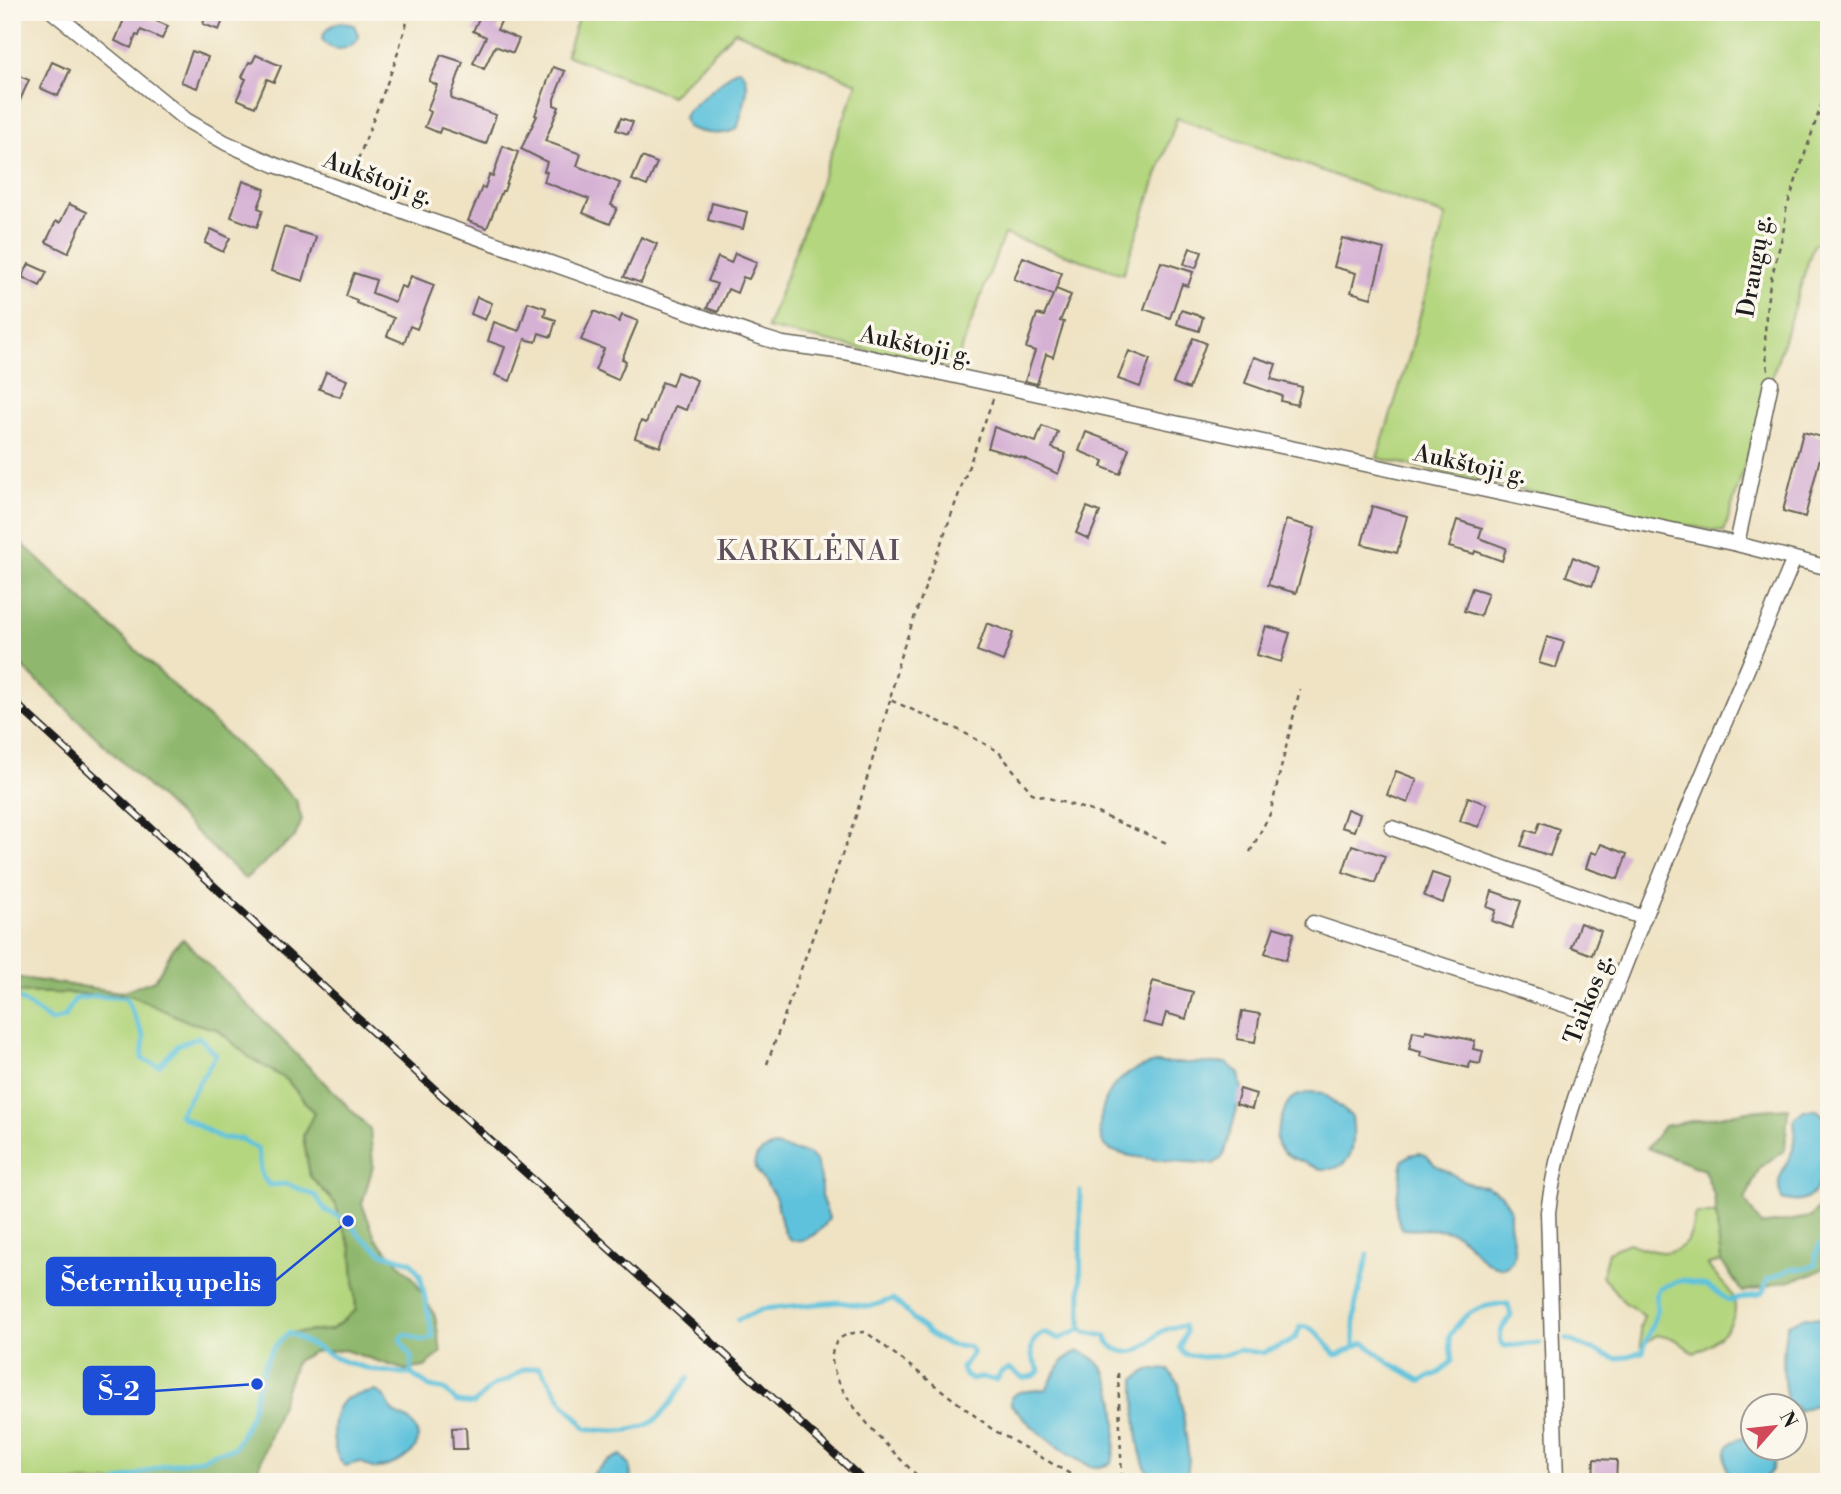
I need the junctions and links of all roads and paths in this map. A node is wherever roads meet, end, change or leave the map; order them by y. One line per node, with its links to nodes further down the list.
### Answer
1 (53, 12): 4 (street, Aukštoji g.)
2 (411, 12): 4 (path)
3 (1829, 82): 5 (path, Draugų g.)
4 (346, 191): 6 (street, Aukštoji g.)
5 (1771, 383): 7 (street)
6 (998, 386): 7 (street, Aukštoji g.); 11 (path)
7 (1737, 544): 8 (street, Aukštoji g.)
8 (1794, 559): 9 (street, Aukštoji g.); 15 (street, Taikos g.)
9 (1829, 568)
10 (1300, 689): 14 (path)
11 (890, 700): 13 (path); 18 (path)
12 (1392, 828): 15 (street)
13 (1170, 845)
14 (1250, 852)
15 (1644, 918): 17 (street, Taikos g.)
16 (1314, 923): 17 (street)
17 (1605, 1017): 23 (street, Taikos g.)
18 (767, 1064)
19 (1118, 1373): 22 (path)
20 (924, 1482): 21 (path)
21 (1116, 1482)
22 (1122, 1482)
23 (1556, 1482)

